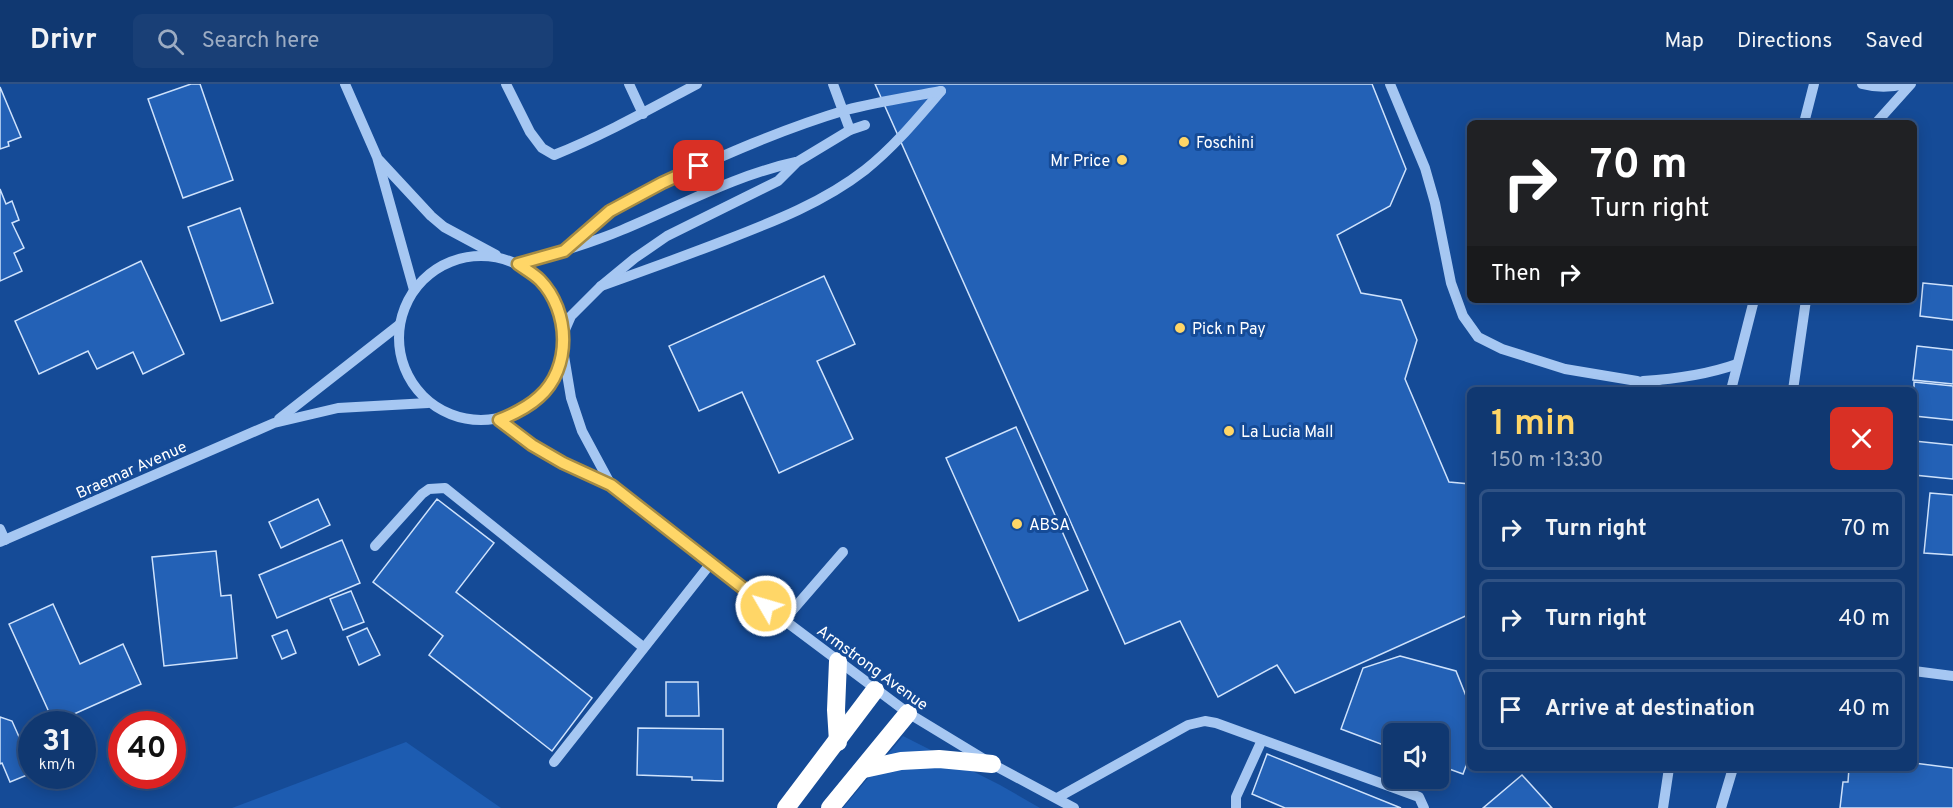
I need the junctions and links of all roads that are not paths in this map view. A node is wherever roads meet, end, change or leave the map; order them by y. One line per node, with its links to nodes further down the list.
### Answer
1 (345, 84): 16 (street)
2 (506, 84): 11 (street)
3 (629, 84): 11 (street)
4 (697, 84): 11 (street)
5 (833, 84): 15 (street)
6 (1390, 84): 29 (street)
7 (1814, 84): 12 (street)
8 (1862, 84): 9 (street)
9 (1905, 84)
10 (1911, 84): 13 (street)
11 (643, 114)
12 (1805, 120)
13 (1879, 120)
14 (865, 125): 15 (street)
15 (850, 130): 17 (street)
16 (377, 157): 19 (street); 22 (street)
17 (797, 162): 18 (street); 21 (street)
18 (564, 251): 20 (street); 21 (street, bridge)
19 (499, 257): 20 (street); 22 (street)
20 (518, 264): 26 (street)
21 (601, 286): 26 (street)
22 (414, 290): 25 (street)
23 (1753, 303): 28 (street)
24 (1806, 303): 32 (street)
25 (399, 325): 33 (street); 35 (street, Braemar Avenue)
26 (564, 332): 27 (street)
27 (563, 352): 34 (street); 36 (street, Armstrong Avenue)
28 (1737, 364): 29 (street); 31 (street)
29 (1636, 381): 30 (street)
30 (1653, 387)
31 (1732, 387)
32 (1793, 387)
33 (428, 403): 34 (street); 35 (street, Braemar Avenue)
34 (499, 420): 36 (street, Armstrong Avenue)
35 (274, 423): 38 (street, Braemar Avenue)
36 (611, 485): 41 (street, Armstrong Avenue)
37 (0, 529): 38 (street)
38 (3, 541)
39 (375, 546): 43 (street)
40 (843, 552): 42 (street)
41 (711, 563): 42 (street, Armstrong Avenue); 43 (street)
42 (784, 620): 44 (street, Armstrong Avenue)
43 (643, 647): 51 (street)
44 (838, 661): 47 (street, Armstrong Avenue); 50 (highway)
45 (1917, 671): 46 (street)
46 (1953, 676)
47 (875, 690): 48 (street, Armstrong Avenue); 50 (highway)
48 (908, 713): 52 (street, Armstrong Avenue); 53 (highway)
49 (1262, 740): 56 (street); 60 (street); 61 (street)
50 (837, 742): 57 (highway)
51 (554, 762)
52 (992, 764): 53 (highway); 56 (street, Armstrong Avenue)
53 (864, 769): 58 (highway)
54 (1669, 771): 62 (street)
55 (1732, 771): 63 (street)
56 (1057, 798): 59 (street, Armstrong Avenue)
57 (786, 808)
58 (830, 808)
59 (1074, 808)
60 (1236, 808)
61 (1424, 808)
62 (1663, 808)
63 (1721, 808)

